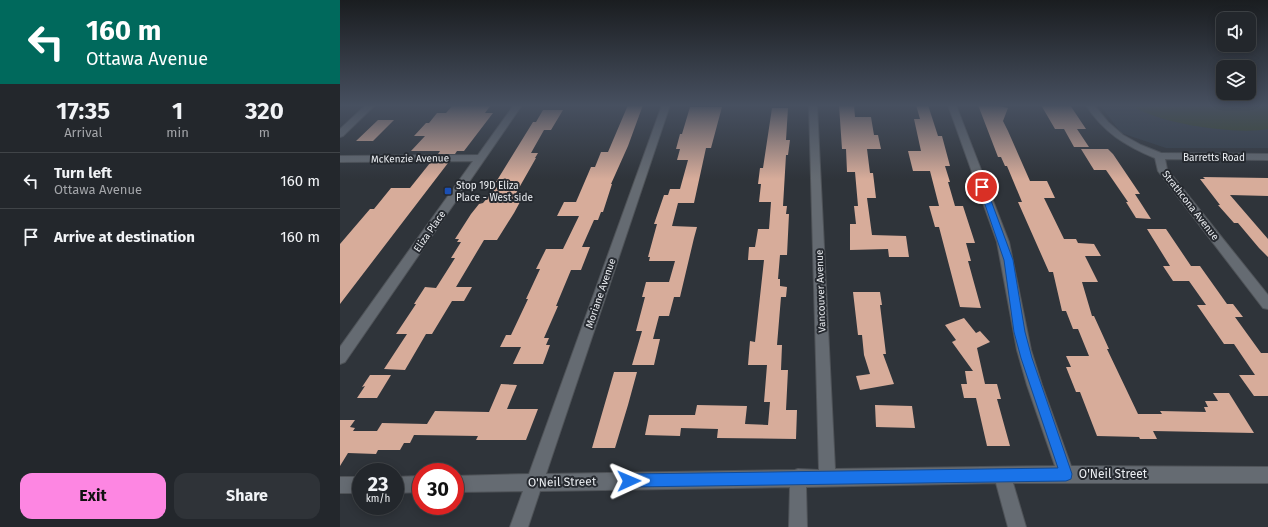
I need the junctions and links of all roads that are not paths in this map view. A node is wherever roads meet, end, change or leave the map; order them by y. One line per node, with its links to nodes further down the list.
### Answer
1 (500, 130): 8 (street, Eliza Place)
2 (657, 130): 17 (street, Moriane Avenue)
3 (814, 130): 16 (street, Vancouver Avenue)
4 (961, 130): 12 (street)
5 (1110, 130): 6 (street, Strathcona Avenue)
6 (1160, 156): 7 (street, Barretts Road); 10 (street, Strathcona Avenue)
7 (1268, 157)
8 (480, 158): 9 (street, McKenzie Avenue); 11 (street, Eliza Place)
9 (340, 159)
10 (1268, 304)
11 (340, 358)
12 (1066, 474): 13 (street, O'Neil Street); 14 (street, O'Neil Street)
13 (1002, 475): 16 (street, O'Neil Street); 23 (street)
14 (1268, 475)
15 (798, 477): 16 (street, O'Neil Street); 17 (street, O'Neil Street); 22 (street)
16 (827, 477)
17 (535, 482): 18 (street, O'Neil Street); 21 (street, Moriane Avenue)
18 (464, 484)
19 (340, 485): 20 (street)
20 (352, 485)
21 (519, 527)
22 (798, 527)
23 (1017, 527)

